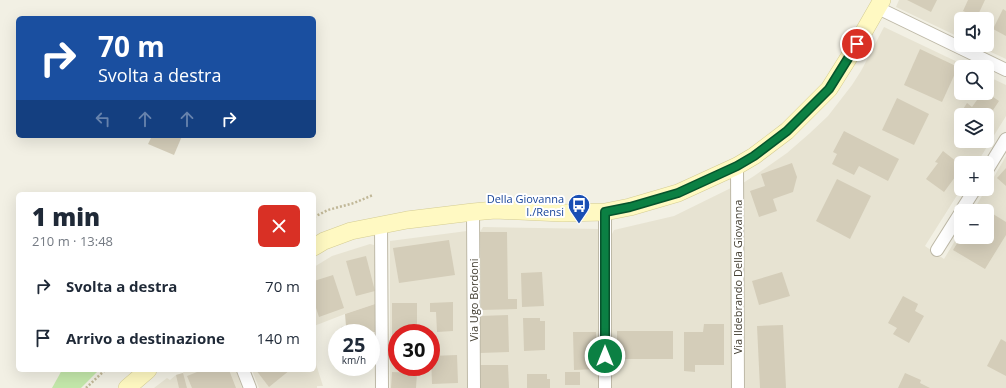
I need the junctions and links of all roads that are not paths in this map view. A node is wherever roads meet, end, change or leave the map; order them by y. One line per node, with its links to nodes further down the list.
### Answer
1 (880, 4): 2 (street); 5 (street)
2 (1006, 70)
3 (1006, 140): 4 (street)
4 (994, 159)
5 (737, 166): 7 (street); 19 (street, Via Ildebrando Della Giovanna)
6 (473, 212): 7 (street); 9 (street); 17 (street, Via Ugo Bordoni)
7 (605, 212): 18 (street)
8 (954, 222): 11 (street)
9 (382, 225): 10 (street); 16 (street)
10 (316, 246)
11 (937, 250)
12 (146, 372): 14 (street)
13 (244, 372): 15 (street)
14 (126, 388)
15 (250, 388)
16 (382, 388)
17 (474, 388)
18 (605, 388)
19 (738, 388)

